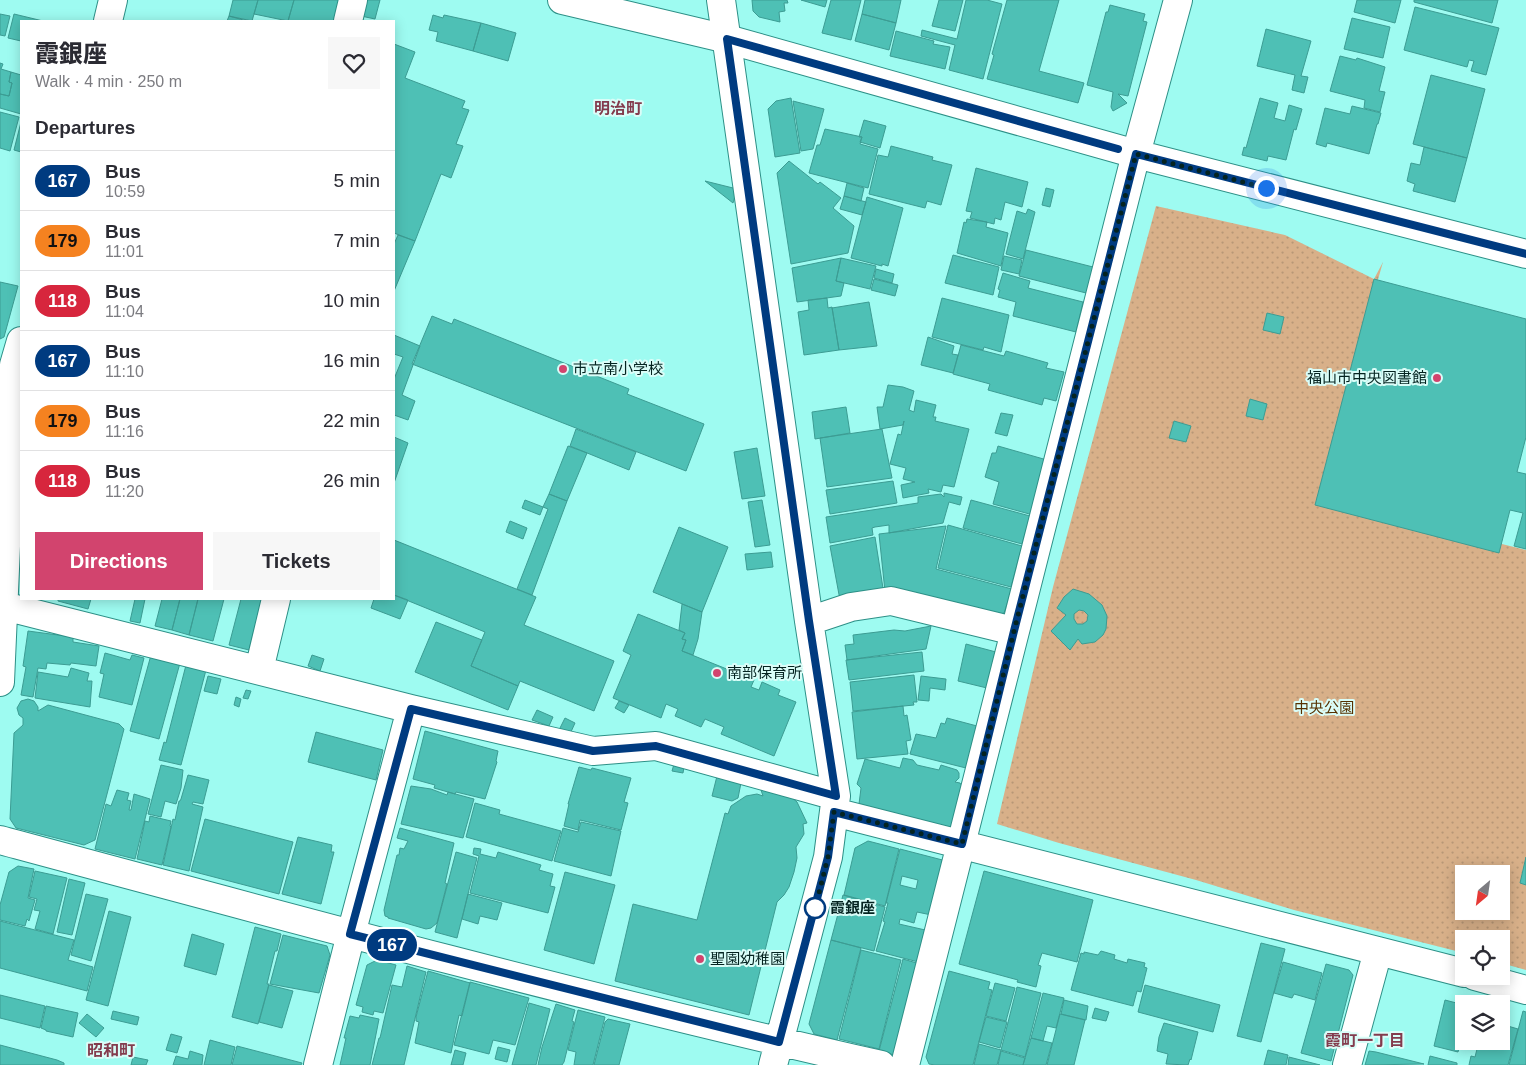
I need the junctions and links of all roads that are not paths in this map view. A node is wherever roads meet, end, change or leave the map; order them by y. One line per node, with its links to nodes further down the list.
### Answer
1 (114, 0): 6 (street)
2 (353, 0): 7 (street)
3 (562, 0): 8 (street)
4 (721, 0): 8 (street)
5 (1178, 0): 9 (street)
6 (108, 20)
7 (348, 20)
8 (727, 39): 9 (street); 14 (street)
9 (1136, 154): 10 (street); 15 (street)
10 (1526, 254)
11 (14, 370): 13 (street)
12 (276, 600): 16 (street)
13 (4, 606): 16 (street); 17 (street)
14 (809, 621): 15 (street); 19 (street)
15 (1014, 631): 21 (street)
16 (259, 670): 18 (street)
17 (0, 682)
18 (411, 709): 19 (street); 22 (street)
19 (835, 804): 21 (street); 27 (street)
20 (0, 840): 22 (street)
21 (962, 844): 23 (street); 30 (street)
22 (350, 934): 27 (street); 28 (street)
23 (1378, 951): 24 (street); 31 (street)
24 (1455, 971)
25 (1507, 985): 26 (street)
26 (1526, 990)
27 (776, 1054): 29 (street)
28 (318, 1065)
29 (881, 1065)
30 (905, 1065)
31 (1347, 1065)

